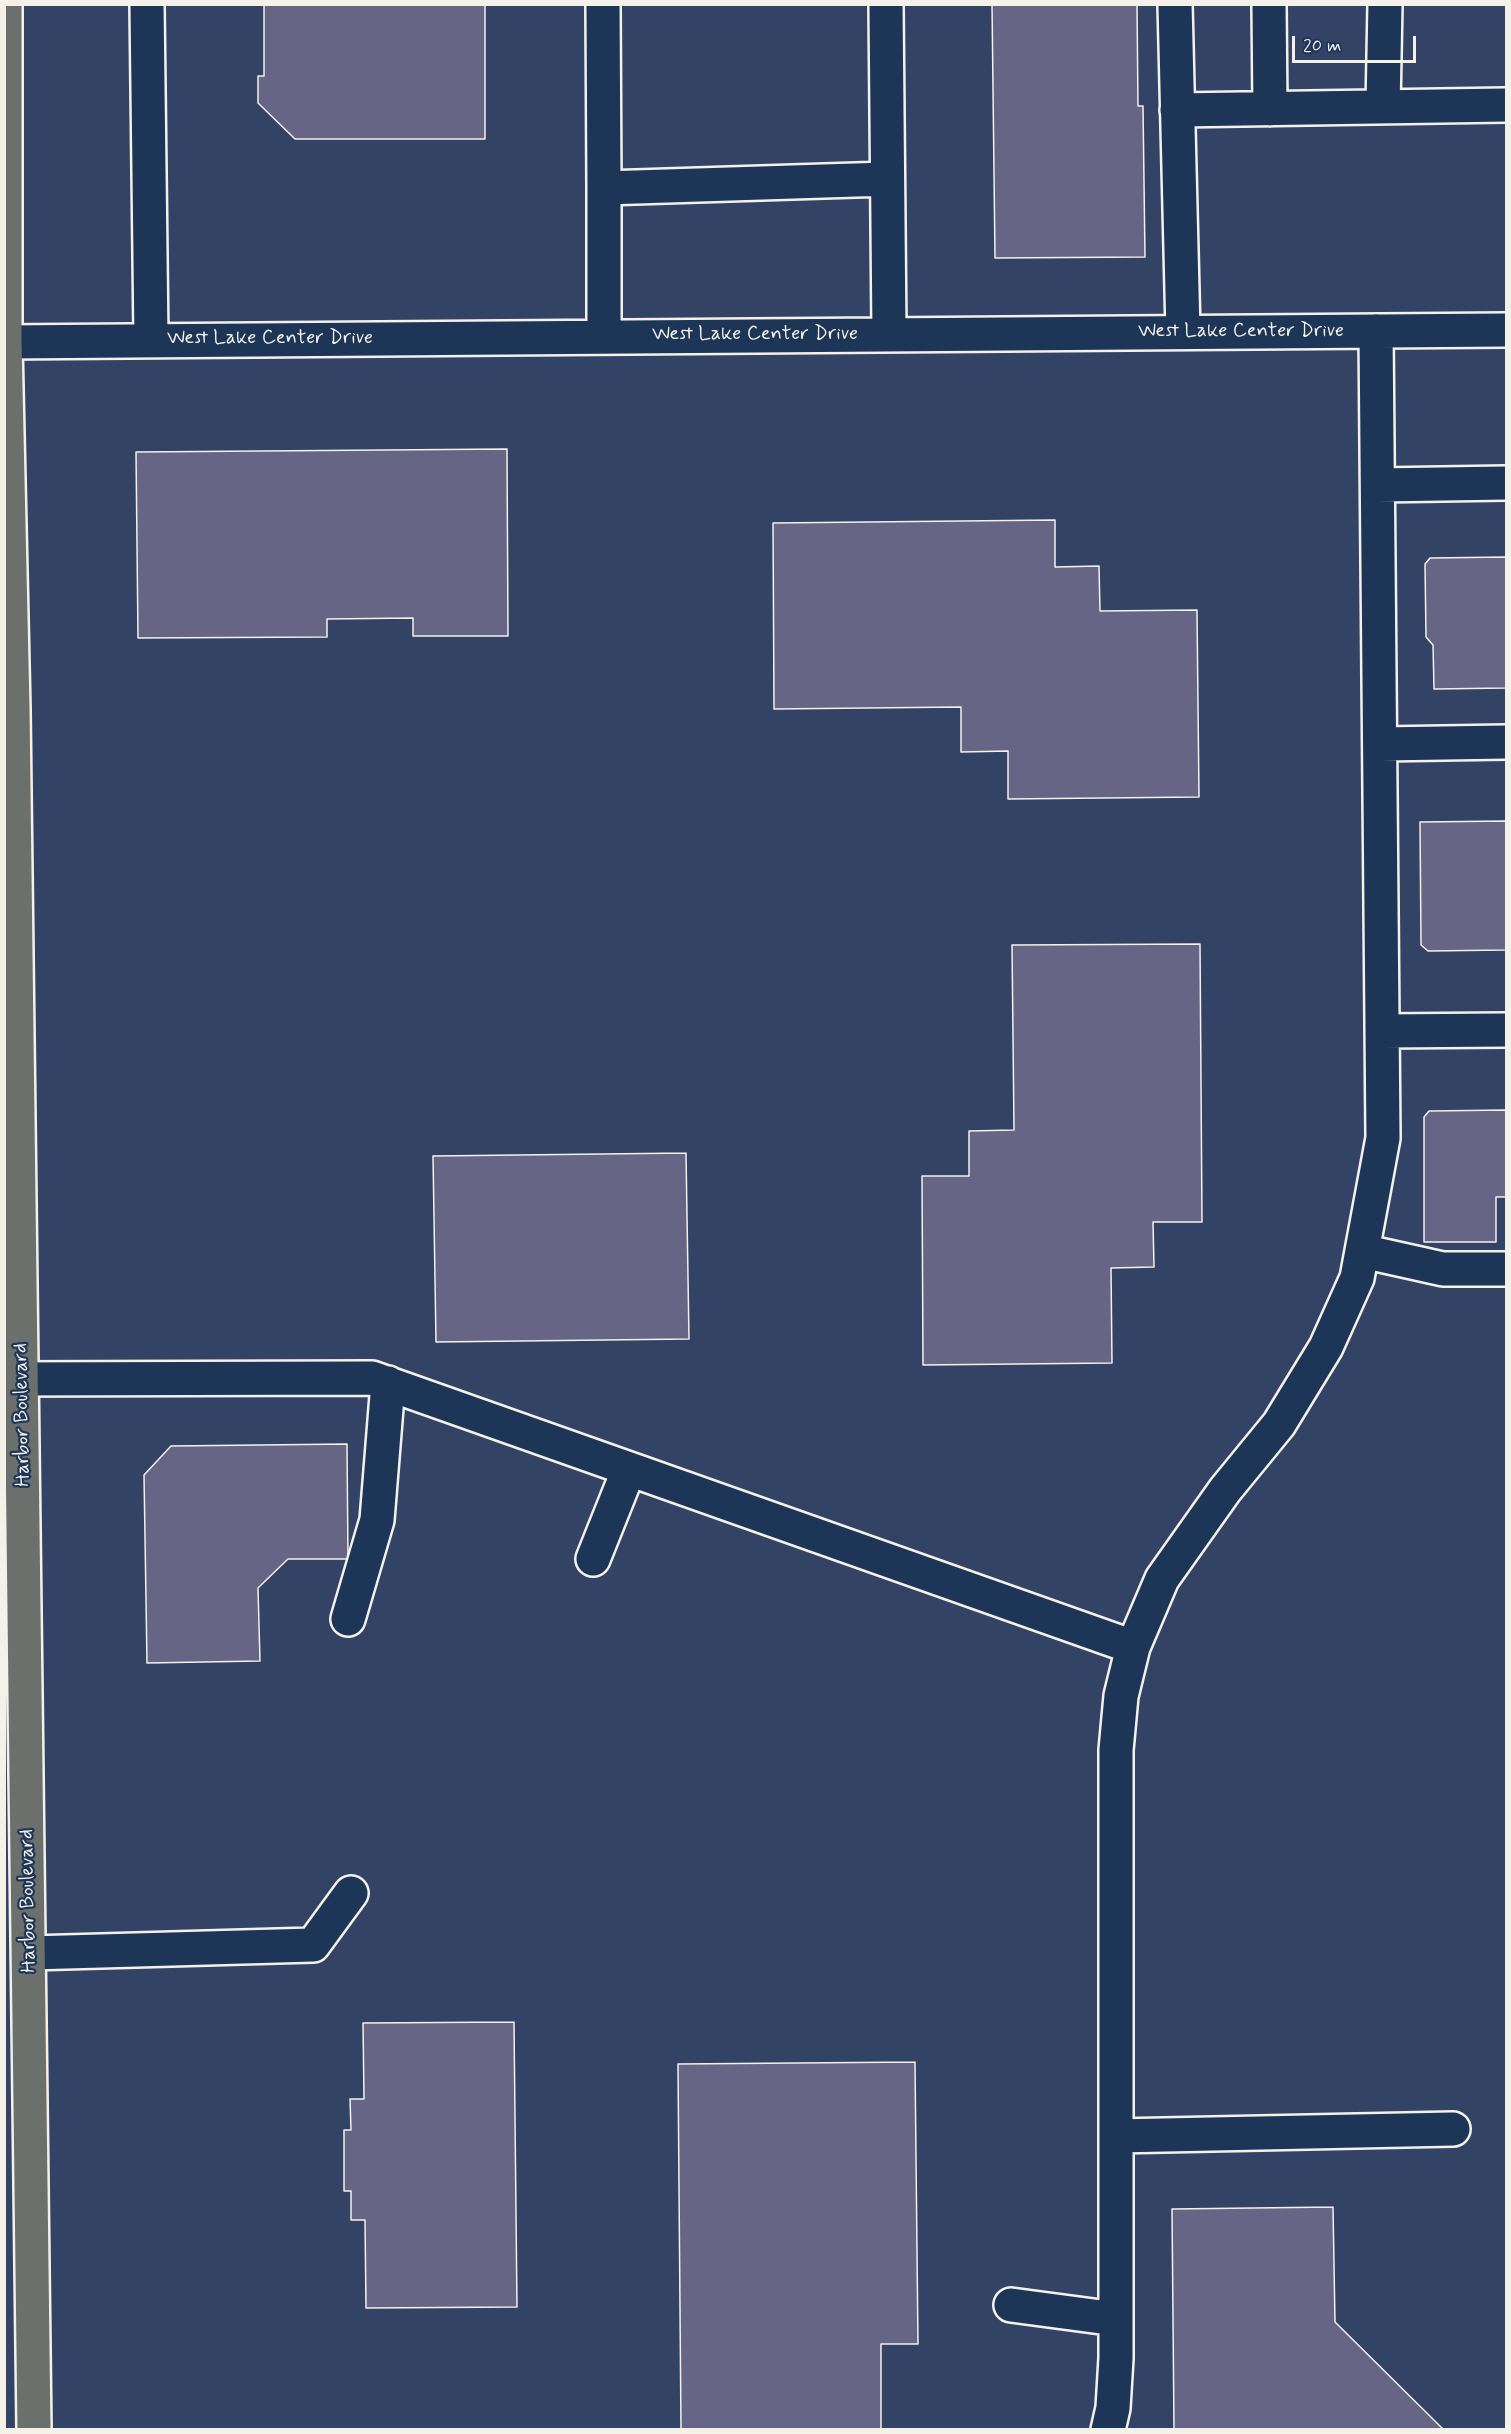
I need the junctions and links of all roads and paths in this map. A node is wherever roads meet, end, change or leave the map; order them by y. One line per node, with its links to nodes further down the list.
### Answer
1 (5, 4): 20 (main road, Harbor Boulevard)
2 (147, 4): 19 (street)
3 (603, 4): 13 (street)
4 (886, 4): 12 (street)
5 (1175, 4): 11 (street)
6 (1269, 4): 10 (street)
7 (1385, 4): 9 (street)
8 (1506, 105): 9 (street)
9 (1383, 107): 10 (street)
10 (1270, 109): 11 (street)
11 (1178, 110): 16 (street)
12 (888, 179): 13 (street); 17 (street)
13 (604, 188): 18 (street)
14 (1506, 330): 15 (street, West Lake Center Drive)
15 (1376, 331): 16 (street, West Lake Center Drive); 22 (street)
16 (1183, 332): 17 (street, West Lake Center Drive)
17 (889, 334): 18 (street, West Lake Center Drive)
18 (604, 336): 19 (street, West Lake Center Drive)
19 (151, 340): 20 (street, West Lake Center Drive)
20 (5, 342): 29 (main road, Harbor Boulevard)
21 (1506, 483): 22 (street)
22 (1378, 485): 24 (street)
23 (1506, 742): 24 (street)
24 (1381, 744): 26 (street)
25 (1506, 1030): 26 (street)
26 (1384, 1031): 27 (street)
27 (1362, 1251): 28 (street); 34 (street)
28 (1506, 1269)
29 (13, 1379): 30 (street); 36 (main road, Harbor Boulevard)
30 (388, 1383): 31 (street); 33 (street)
31 (629, 1469): 32 (street); 34 (street)
32 (593, 1559)
33 (348, 1619)
34 (1133, 1647): 38 (street)
35 (351, 1893): 36 (street)
36 (30, 1953): 41 (main road, Harbor Boulevard)
37 (1453, 2129): 38 (street)
38 (1116, 2136): 40 (street)
39 (1011, 2305): 40 (street)
40 (1116, 2319): 42 (street)
41 (34, 2430)
42 (1108, 2430)

